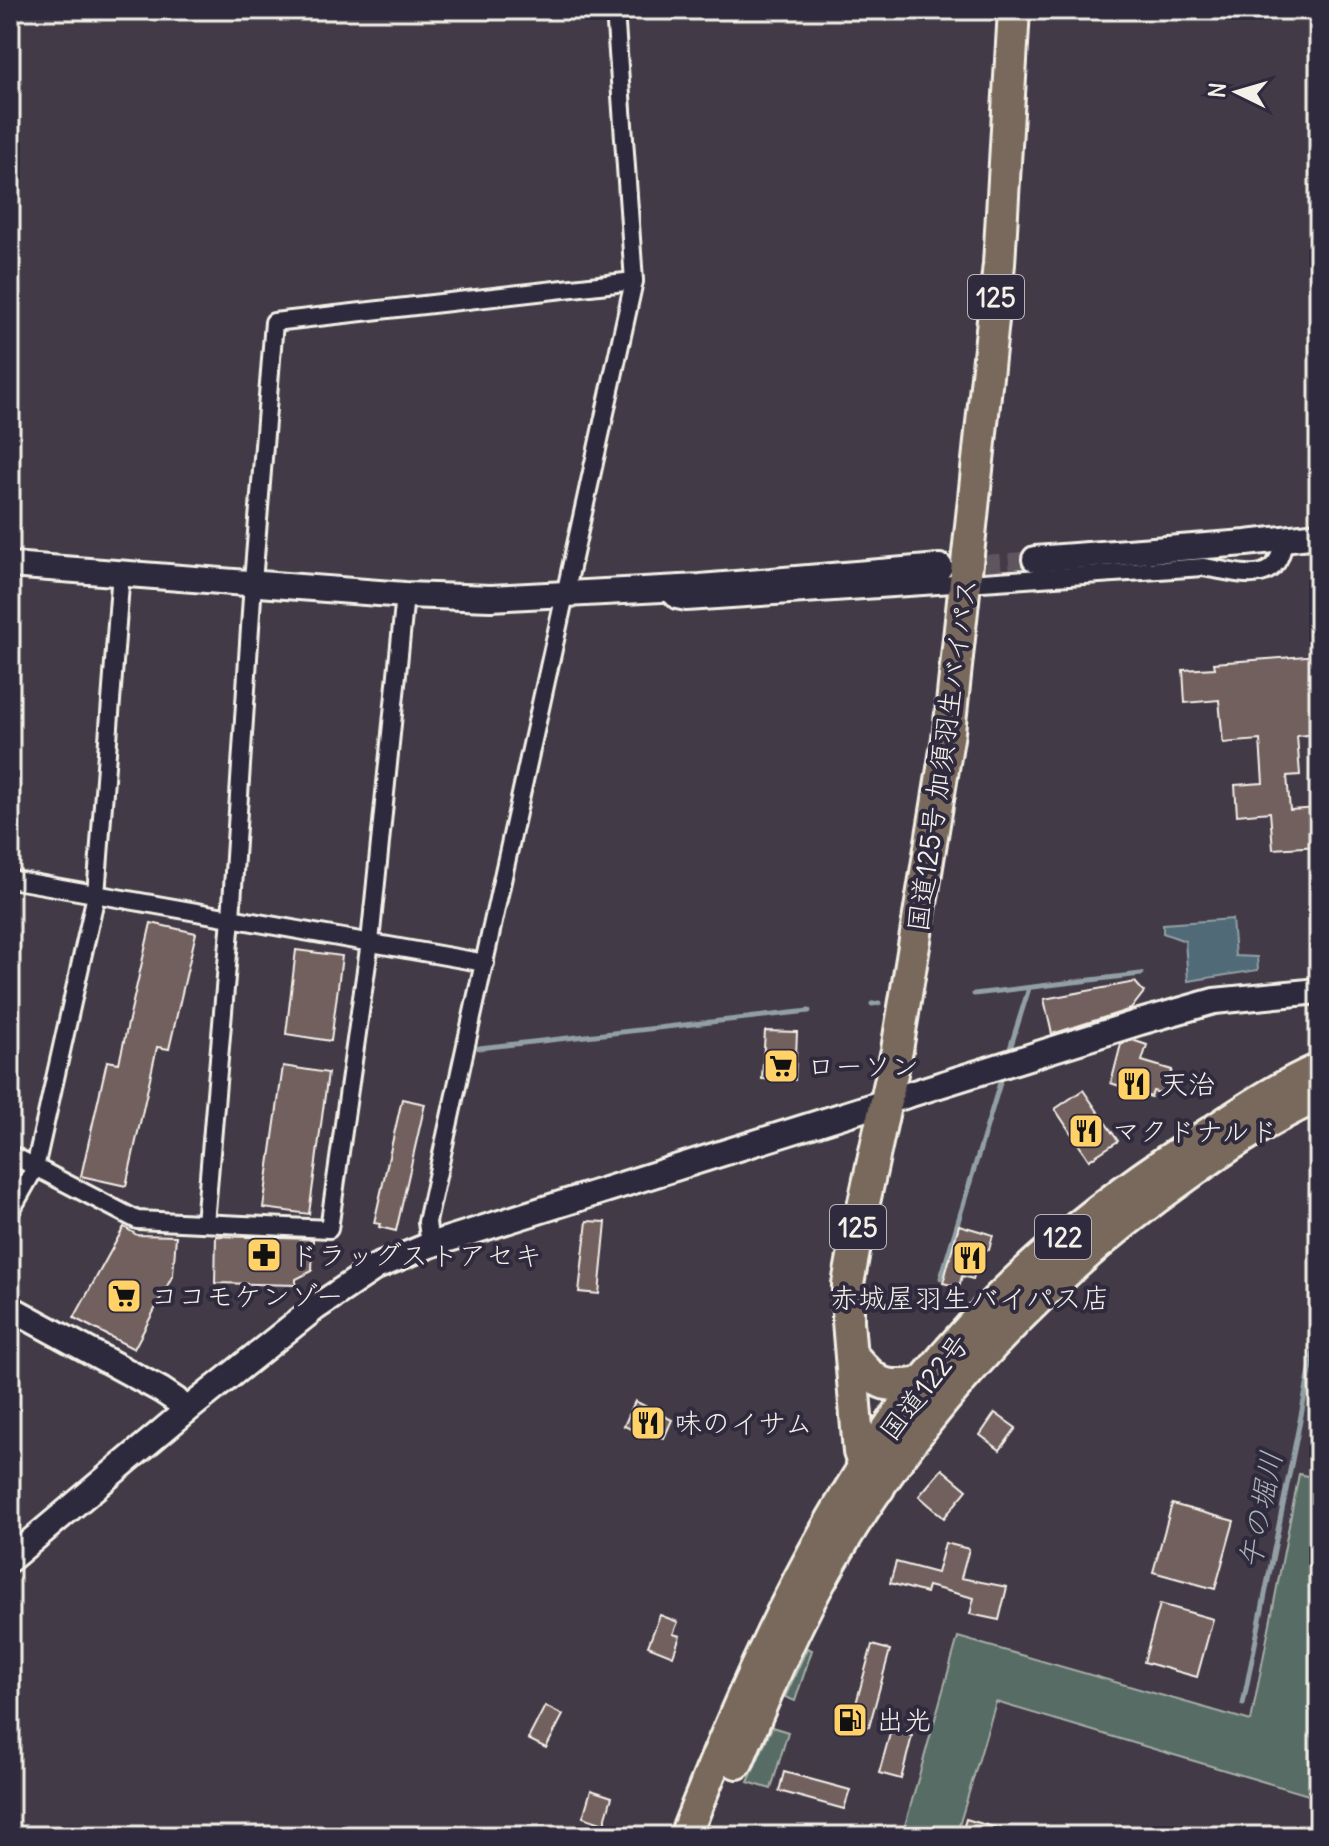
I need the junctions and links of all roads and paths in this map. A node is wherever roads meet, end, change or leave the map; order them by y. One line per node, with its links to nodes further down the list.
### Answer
1 (615, 10): 3 (street)
2 (1014, 10): 11 (highway, 国道125号 加須羽生バイパス / 125)
3 (634, 281): 10 (street); 13 (street)
4 (1319, 535): 5 (street)
5 (1284, 539): 6 (street); 11 (street)
6 (1035, 559)
7 (10, 565): 9 (street)
8 (940, 567): 12 (street)
9 (121, 572): 10 (street); 16 (street)
10 (253, 582): 14 (street); 17 (street)
11 (966, 584): 12 (street); 23 (highway, 国道125号 加須羽生バイパス / 125)
12 (665, 589): 13 (street)
13 (563, 594): 14 (street); 19 (street)
14 (405, 595): 18 (street)
15 (10, 879): 16 (street)
16 (96, 895): 17 (street); 25 (street)
17 (231, 918): 18 (street); 27 (street)
18 (370, 942): 19 (street); 27 (street)
19 (485, 963): 28 (street)
20 (1319, 991): 23 (street)
21 (1319, 1069): 31 (highway, 国道122号 / 122)
22 (1319, 1096): 33 (highway, 国道122号 / 122)
23 (886, 1102): 28 (street); 30 (highway, 国道125号 加須羽生バイパス / 125)
24 (10, 1154): 25 (street)
25 (35, 1168): 26 (street); 27 (street)
26 (10, 1212)
27 (205, 1223)
28 (430, 1245): 32 (street)
29 (10, 1308): 32 (street)
30 (851, 1354): 31 (highway); 33 (highway, 国道125号 加須羽生バイパス / 125)
31 (921, 1383): 33 (highway, 国道122号 / 122)
32 (186, 1411): 34 (street)
33 (871, 1477): 35 (highway, 国道122号 / 122); 36 (highway, 国道122号 / 122)
34 (10, 1559)
35 (685, 1836)
36 (707, 1836)

